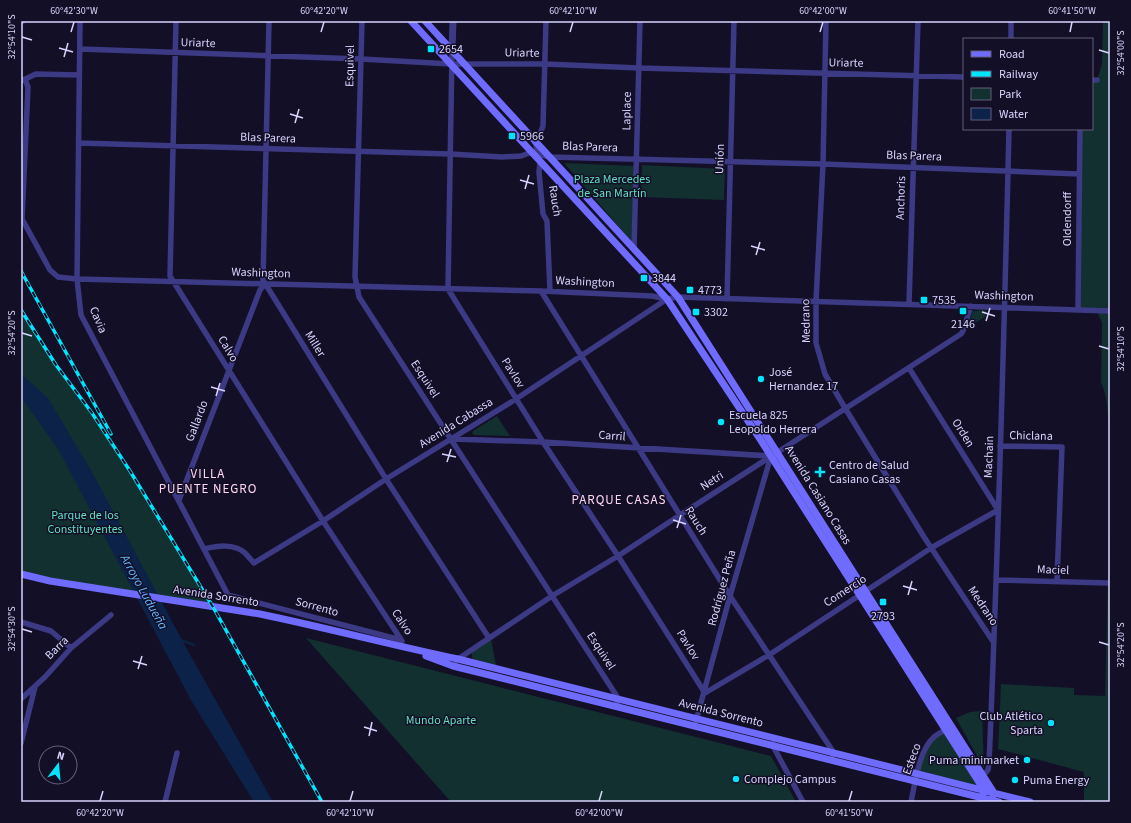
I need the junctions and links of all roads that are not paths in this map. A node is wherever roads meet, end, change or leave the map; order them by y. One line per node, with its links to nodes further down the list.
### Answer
1 (80, 21): 15 (street, Cavia)
2 (176, 21): 17 (street, Calvo)
3 (269, 21): 18 (street, Miller)
4 (362, 21): 19 (street, Esquivel)
5 (411, 21): 21 (main road, Avenida Casiano Casas)
6 (425, 21): 16 (main road, Avenida Casiano Casas)
7 (453, 21): 16 (street)
8 (546, 21): 22 (street)
9 (640, 21): 23 (street, Laplace)
10 (734, 21): 24 (street, Unión)
11 (826, 21): 25 (street, Medrano)
12 (918, 21): 27 (street, Anchoris)
13 (1011, 21): 14 (street)
14 (1011, 38)
15 (80, 49): 17 (street, Uriarte); 26 (street, Cavia)
16 (452, 51): 20 (main road, Avenida Casiano Casas); 21 (street)
17 (175, 53): 18 (street, Uriarte); 34 (street, Calvo)
18 (268, 56): 19 (street, Uriarte); 35 (street, Miller)
19 (361, 59): 21 (street, Uriarte); 36 (street, Esquivel)
20 (463, 63): 21 (street, Uriarte); 22 (street, Uriarte); 32 (main road, Avenida Casiano Casas)
21 (451, 64): 37 (main road, Avenida Casiano Casas); 38 (street)
22 (545, 64): 23 (street, Uriarte); 32 (street)
23 (639, 68): 24 (street, Uriarte); 40 (street, Laplace)
24 (734, 70): 25 (street, Uriarte); 42 (street, Unión)
25 (825, 73): 27 (street, Uriarte); 43 (street, Medrano)
26 (79, 75): 29 (street); 33 (street, Cavia)
27 (916, 75): 28 (street, Uriarte); 44 (street, Anchoris)
28 (963, 77)
29 (23, 80): 47 (street)
30 (1009, 130): 45 (street, Machain)
31 (1080, 130): 46 (street, Oldendorff)
32 (535, 141): 37 (street); 39 (main road, Avenida Casiano Casas)
33 (79, 143): 34 (street, Blas Parera); 49 (street, Cavia)
34 (173, 146): 35 (street, Blas Parera); 50 (street, Calvo)
35 (265, 149): 36 (street, Blas Parera); 51 (street, Miller)
36 (359, 152): 38 (street, Blas Parera); 52 (street, Esquivel)
37 (535, 153): 38 (street, Blas Parera); 39 (street, Blas Parera); 41 (main road, Avenida Casiano Casas)
38 (450, 154): 53 (street)
39 (549, 157): 40 (street, Blas Parera); 48 (main road, Avenida Casiano Casas)
40 (637, 160): 42 (street, Blas Parera); 48 (street, Laplace)
41 (540, 162): 55 (street, Rauch); 57 (main road, Avenida Casiano Casas)
42 (731, 162): 43 (street, Blas Parera); 58 (street, Unión)
43 (823, 164): 44 (street, Blas Parera); 59 (street, Medrano)
44 (913, 167): 45 (street, Blas Parera); 60 (street, Anchoris)
45 (1008, 170): 46 (street, Blas Parera); 62 (street, Machain)
46 (1079, 174): 63 (street, Oldendorff)
47 (22, 218): 49 (street, Washington)
48 (634, 249): 56 (main road, Avenida Casiano Casas)
49 (77, 279): 50 (street, Washington); 76 (street, Cavia)
50 (174, 281): 51 (street, Washington); 67 (street, Calvo)
51 (265, 284): 52 (street, Washington); 67 (street, Gallardo); 75 (street, Miller)
52 (357, 286): 53 (street, Washington); 70 (street, Esquivel)
53 (448, 289): 54 (street, Washington); 68 (street, Pavlov)
54 (540, 291): 55 (street, Washington); 65 (street, Rauch)
55 (550, 291): 57 (street, Washington)
56 (678, 297): 57 (street, Washington); 58 (street, Washington); 74 (main road, Avenida Casiano Casas)
57 (667, 299): 65 (street, Avenida Cabassa); 74 (main road, Avenida Casiano Casas)
58 (727, 299): 59 (street, Washington)
59 (816, 301): 60 (street, Washington); 69 (street, Medrano)
60 (909, 304): 61 (street, Washington)
61 (972, 306): 62 (street, Washington); 66 (street, Netri)
62 (1005, 307): 63 (street, Washington); 72 (street, Machain)
63 (1078, 310): 64 (street, Washington)
64 (1110, 311)
65 (581, 356): 68 (street, Avenida Cabassa); 73 (street, Rauch)
66 (909, 368): 69 (street, Netri); 77 (street, Orden)
67 (228, 371): 76 (street, Gallardo); 79 (street, Calvo)
68 (516, 399): 70 (street, Avenida Cabassa); 71 (street, Pavlov)
69 (845, 408): 74 (street, Netri); 80 (street, Medrano)
70 (451, 439): 71 (street, Carril); 75 (street, Avenida Cabassa); 89 (street, Esquivel)
71 (543, 442): 73 (street, Carril); 82 (street, Pavlov)
72 (1000, 446): 77 (street, Machain); 85 (street, Chiclana)
73 (639, 448): 74 (street, Carril); 78 (street, Rauch)
74 (774, 454): 78 (street, Netri); 87 (main road, Avenida Casiano Casas); 90 (street, Rodríguez Peña)
75 (386, 479): 79 (street, Avenida Cabassa); 93 (street, Miller)
76 (179, 500): 81 (street, Cavia)
77 (998, 510): 80 (street, Comercio); 84 (street, Machain)
78 (680, 515): 82 (street, Netri); 90 (street, Rauch)
79 (323, 521): 81 (street, Avenida Cabassa); 94 (street, Calvo)
80 (931, 548): 87 (street, Comercio); 95 (street, Medrano)
81 (204, 549): 88 (street, Cavia)
82 (618, 556): 89 (street, Netri); 102 (street, Pavlov)
83 (21, 574): 97 (main road, Avenida Sorrento)
84 (996, 580): 85 (street, Maciel); 95 (street, Machain)
85 (1057, 581): 86 (street, Maciel)
86 (1108, 582)
87 (863, 593): 98 (street, Comercio); 108 (main road, Avenida Casiano Casas); 116 (main road, Avenida Casiano Casas)
88 (228, 595): 94 (street, Sorrento)
89 (552, 596): 93 (street, Netri); 103 (street, Esquivel)
90 (730, 596): 98 (street, Rauch); 102 (street, Rodríguez Peña)
91 (111, 616): 96 (street, Barra)
92 (21, 622): 96 (street)
93 (489, 638): 99 (street, Netri)
94 (401, 640): 97 (street, Calvo)
95 (994, 643): 116 (street, Machain)
96 (71, 648): 101 (street, Barra)
97 (405, 648): 99 (main road, Avenida Sorrento); 100 (main road, Avenida Sorrento)
98 (768, 654): 102 (street, Comercio); 113 (street, Rauch)
99 (458, 658): 100 (street, Netri); 103 (main road, Avenida Sorrento)
100 (453, 666): 105 (main road, Avenida Sorrento)
101 (36, 685): 104 (street, Barra); 110 (street)
102 (705, 693): 106 (street, Rodríguez Peña)
103 (618, 698): 105 (street); 106 (main road, Avenida Sorrento)
104 (21, 699)
105 (617, 706): 107 (main road, Avenida Sorrento)
106 (697, 718): 107 (street, Rodríguez Peña); 109 (main road, Avenida Sorrento)
107 (695, 726): 111 (main road, Avenida Sorrento)
108 (946, 730): 115 (street, Esteco); 116 (main road, Avenida Casiano Casas)
109 (775, 738): 111 (street); 113 (main road, Avenida Sorrento)
110 (21, 743)
111 (773, 746): 114 (main road, Avenida Sorrento); 123 (street)
112 (177, 752): 122 (street)
113 (834, 752): 114 (street); 115 (main road, Avenida Sorrento)
114 (832, 761): 117 (main road, Avenida Sorrento)
115 (918, 774): 117 (street, Esteco); 118 (main road, Avenida Sorrento)
116 (980, 779): 118 (main road, Avenida Casiano Casas); 119 (main road, Avenida Casiano Casas)
117 (916, 781): 120 (main road, Avenida Sorrento); 124 (street, Esteco)
118 (984, 790): 119 (main road, Avenida Sorrento); 120 (main road)
119 (994, 793): 121 (main road); 125 (main road, Avenida Sorrento)
120 (982, 798): 121 (main road, Avenida Sorrento)
121 (995, 801)
122 (165, 802)
123 (804, 802)
124 (911, 802)
125 (1030, 802)

